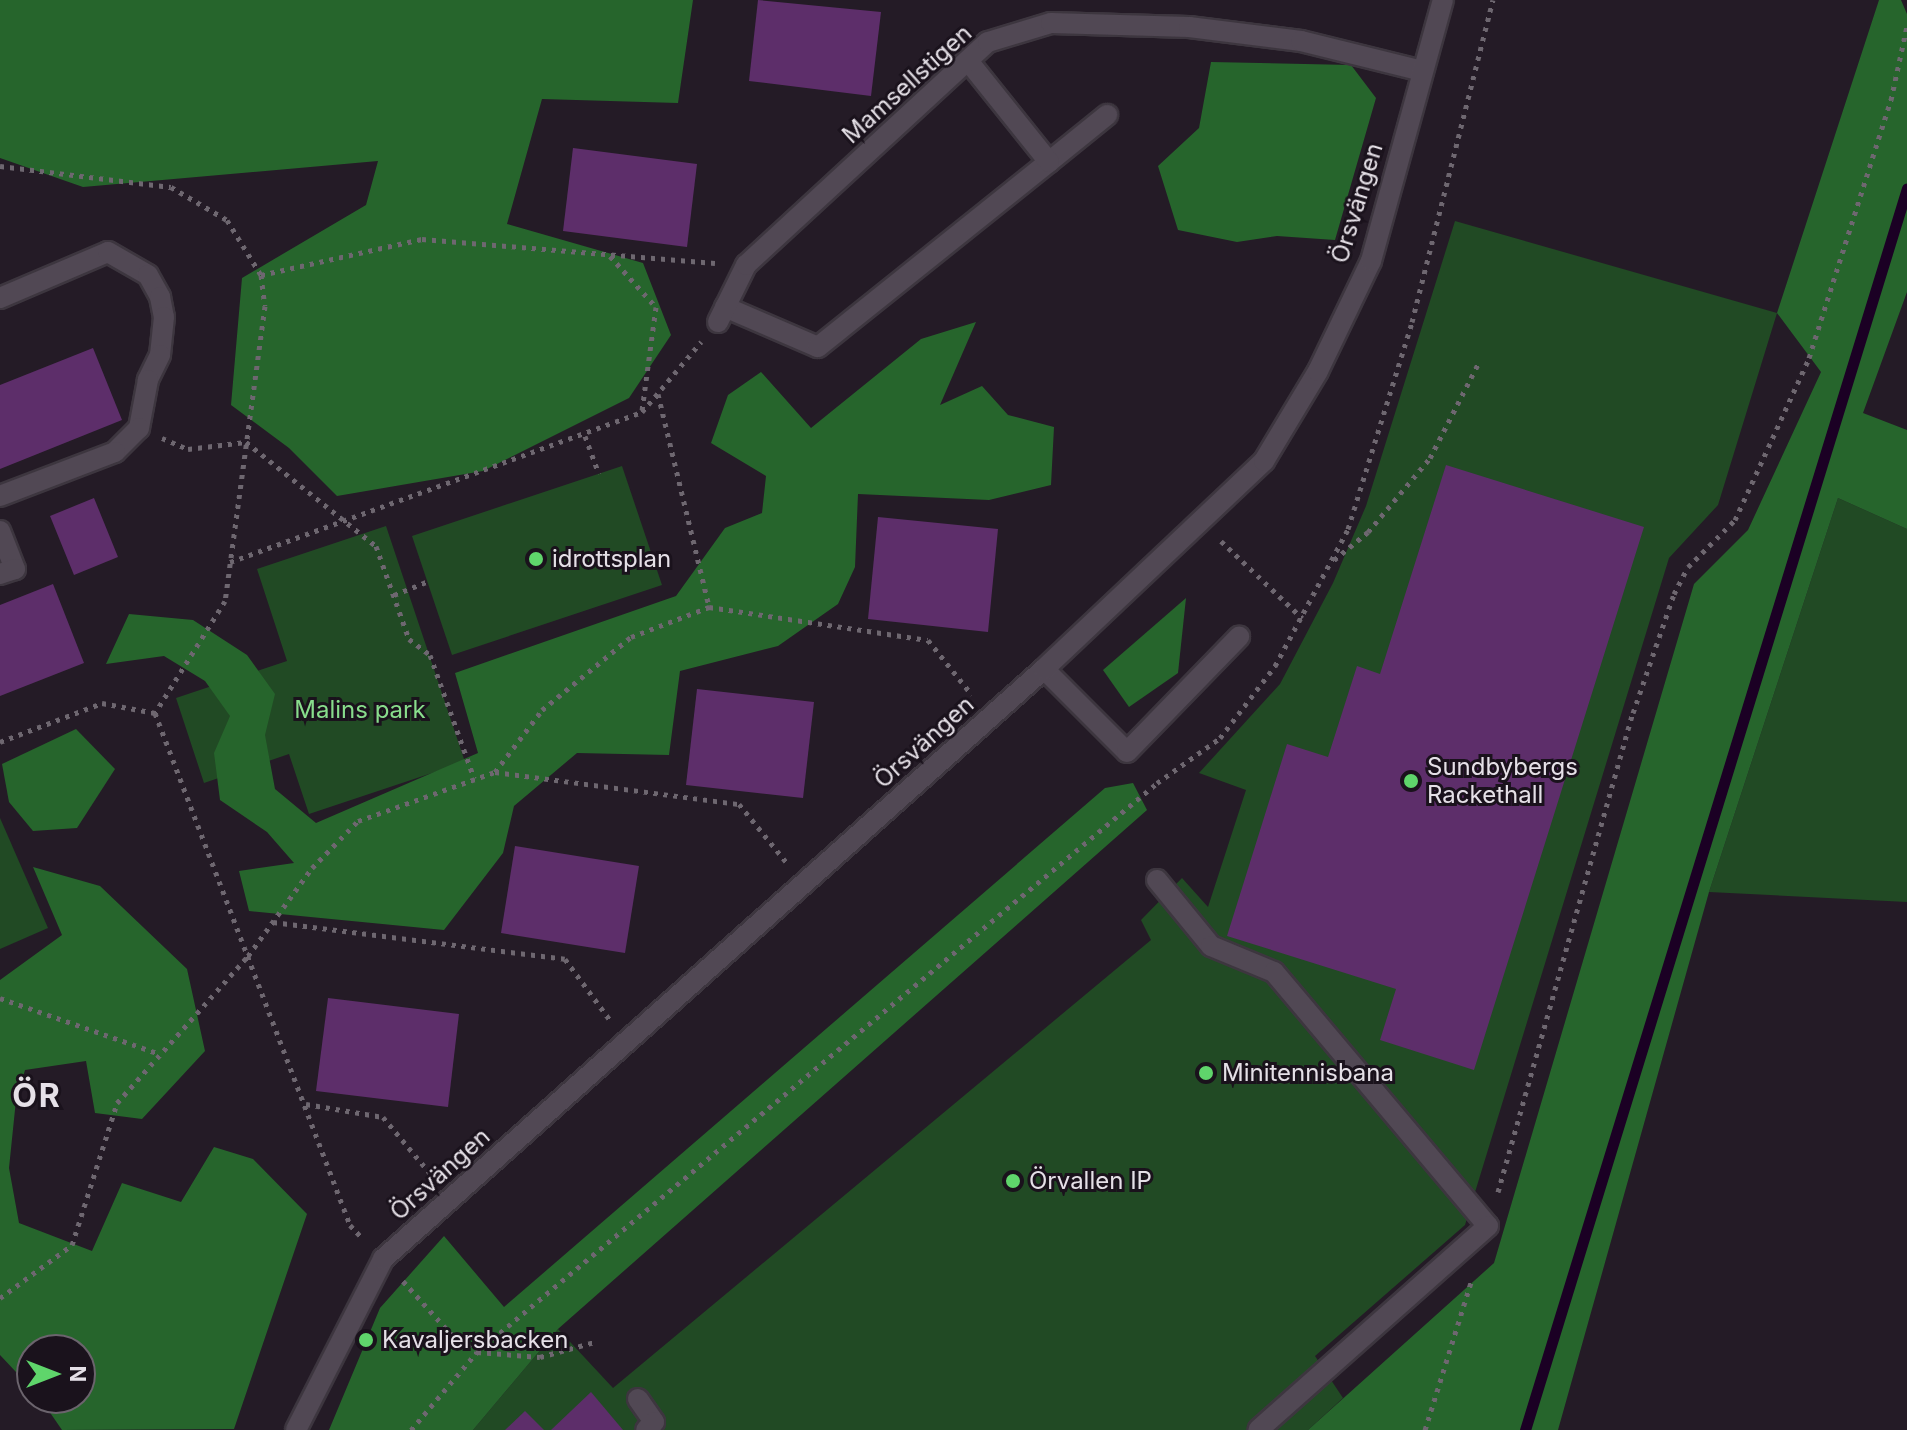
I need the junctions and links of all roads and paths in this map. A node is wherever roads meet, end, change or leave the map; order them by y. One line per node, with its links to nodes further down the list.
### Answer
1 (1443, 0): 5 (street, Örsvängen)
2 (1493, 0): 26 (path)
3 (1907, 26): 48 (path)
4 (968, 61): 5 (street, Mamsellstigen); 7 (street); 10 (street, Mamsellstigen)
5 (1422, 71): 23 (street, Örsvängen)
6 (1107, 115): 7 (street)
7 (1049, 162): 13 (street)
8 (0, 166): 11 (path)
9 (610, 255): 10 (path); 11 (path); 16 (path)
10 (746, 265): 13 (street, Mamsellstigen)
11 (261, 275): 19 (path)
12 (0, 298): 17 (street)
13 (721, 315): 15 (path)
14 (1478, 364): 26 (path)
15 (658, 393): 16 (path); 30 (path)
16 (642, 412): 18 (path)
17 (139, 428): 19 (path); 21 (street)
18 (585, 436): 20 (path); 22 (path)
19 (246, 442): 22 (path); 25 (path)
20 (599, 474)
21 (0, 496)
22 (349, 520): 25 (path); 29 (path)
23 (1200, 521): 31 (path); 33 (street, Örsvängen)
24 (0, 531): 27 (street)
25 (230, 562): 34 (path)
26 (1331, 563): 31 (path)
27 (0, 574)
28 (427, 582): 29 (path)
29 (394, 595): 38 (path)
30 (709, 607): 35 (path); 37 (path)
31 (1302, 618): 52 (path)
32 (1239, 637): 33 (street)
33 (1044, 669): 35 (street, Örsvängen)
34 (155, 713): 36 (path); 42 (path)
35 (990, 718): 40 (street, Örsvängen)
36 (0, 742)
37 (495, 772): 38 (path); 40 (path)
38 (474, 778): 41 (path)
39 (1157, 880): 48 (street)
40 (804, 884): 44 (street, Örsvängen)
41 (272, 922): 42 (path); 44 (path)
42 (248, 956): 45 (path); 46 (path)
43 (0, 998): 45 (path)
44 (627, 1042): 47 (street, Örsvängen)
45 (157, 1053): 50 (path)
46 (305, 1103): 47 (path); 49 (path)
47 (451, 1198): 49 (street, Örsvängen)
48 (1488, 1226): 57 (street); 58 (path)
49 (383, 1259): 52 (path); 54 (street, Örsvängen)
50 (0, 1298)
51 (595, 1342): 52 (path)
52 (477, 1352): 55 (path)
53 (638, 1399): 56 (street)
54 (296, 1430)
55 (411, 1430)
56 (646, 1430)
57 (1258, 1430)
58 (1425, 1430)

